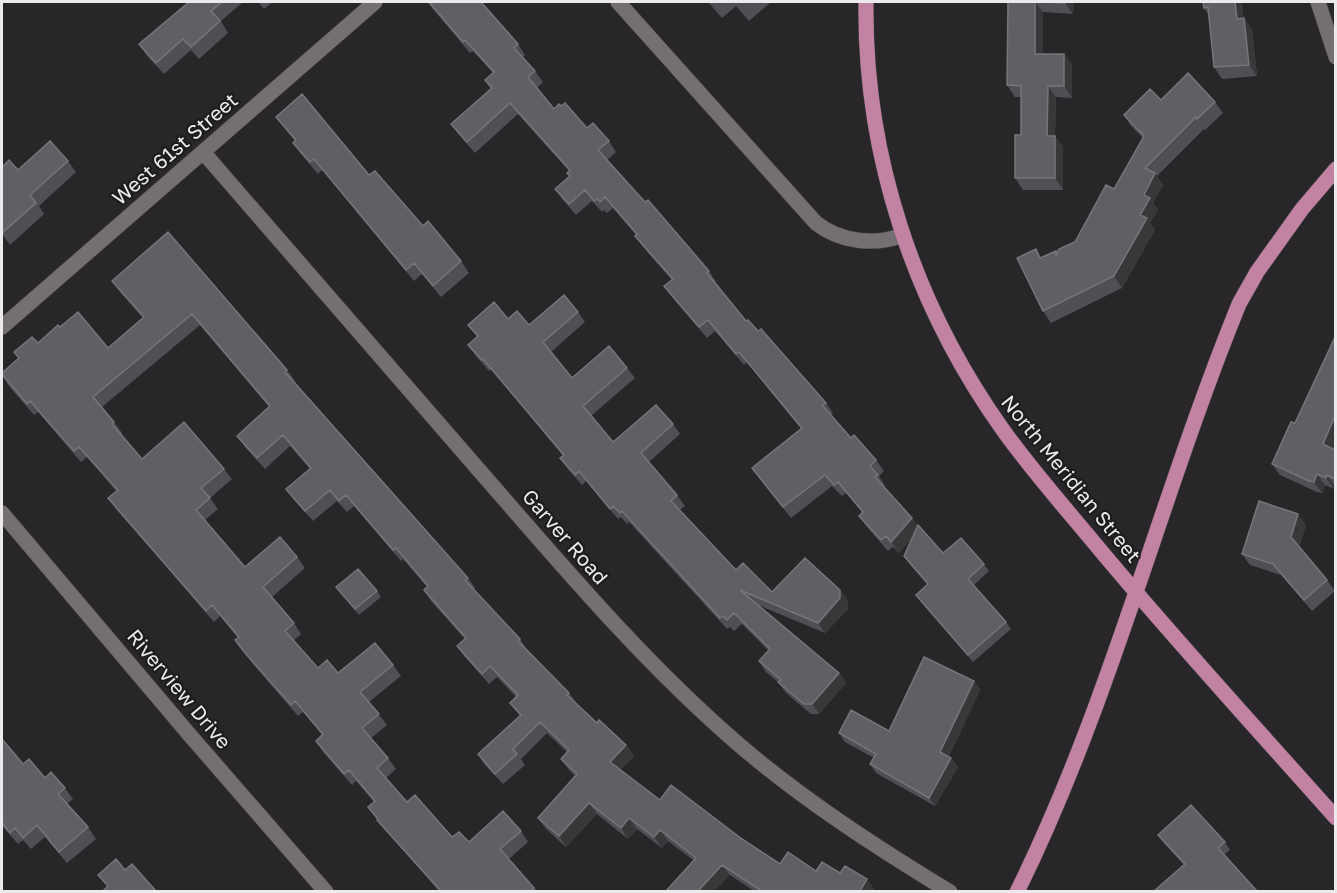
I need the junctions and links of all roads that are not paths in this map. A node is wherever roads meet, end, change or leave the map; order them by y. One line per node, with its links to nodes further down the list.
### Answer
1 (375, 2): 6 (street, West 61st Street)
2 (618, 2): 8 (street)
3 (866, 2): 8 (main road, North Meridian Street)
4 (1318, 2): 5 (street)
5 (1335, 57)
6 (203, 152): 9 (street, West 61st Street); 14 (street, Garver Road)
7 (1335, 169): 11 (main road)
8 (903, 235): 11 (main road, North Meridian Street)
9 (2, 327)
10 (2, 513): 13 (street, Riverview Drive)
11 (1136, 592): 12 (main road, North Meridian Street); 15 (main road)
12 (1335, 818)
13 (326, 891)
14 (950, 891)
15 (1017, 891)

